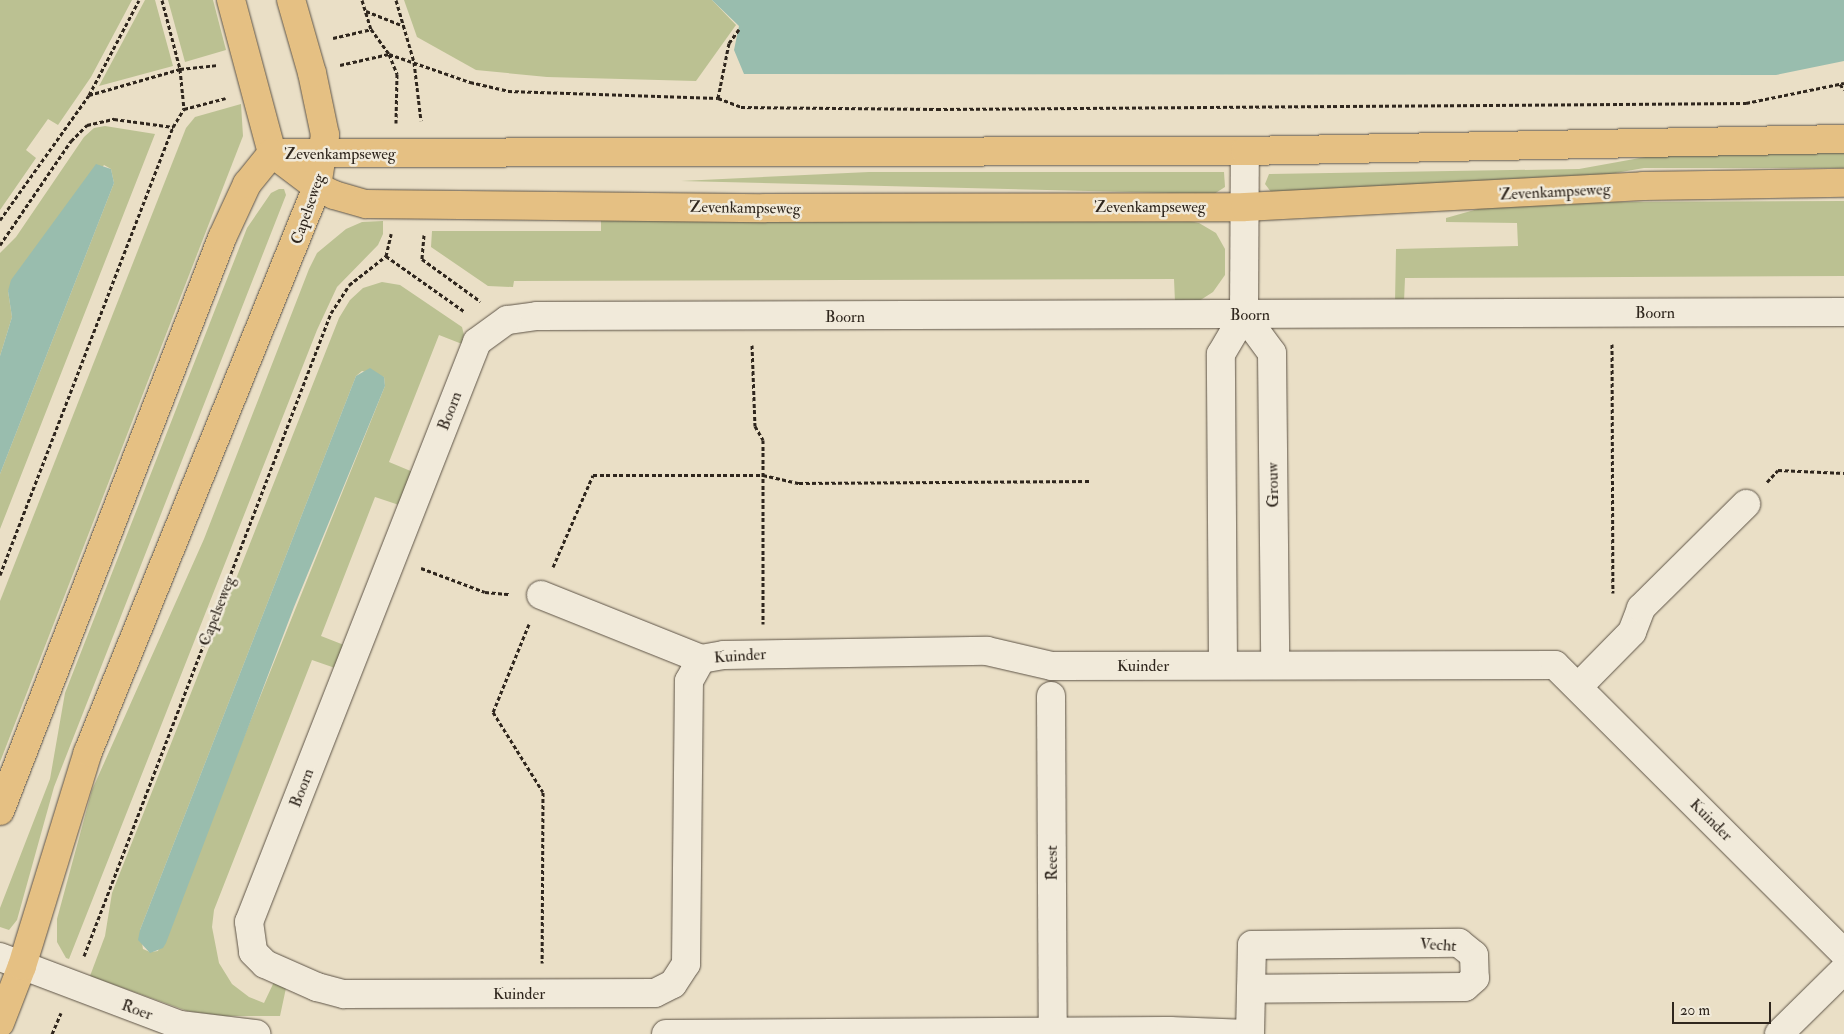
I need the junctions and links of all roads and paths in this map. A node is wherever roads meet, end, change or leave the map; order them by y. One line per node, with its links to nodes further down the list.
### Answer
1 (139, 0): 23 (path)
2 (162, 0): 13 (path)
3 (231, 0): 17 (main road)
4 (291, 0): 16 (main road, Capelseweg)
5 (362, 0): 6 (path)
6 (365, 11): 7 (path); 9 (path)
7 (405, 26)
8 (739, 29): 12 (path)
9 (389, 54): 12 (path); 18 (path)
10 (1842, 84): 11 (path); 12 (path)
11 (1844, 90)
12 (718, 98)
13 (184, 109)
14 (1844, 139): 15 (main road, Zevenkampseweg)
15 (1245, 151): 18 (main road, Zevenkampseweg); 22 (street)
16 (325, 152): 17 (main road, Zevenkampseweg); 18 (main road, Zevenkampseweg); 20 (main road, Capelseweg)
17 (272, 153): 20 (main road, Zevenkampseweg); 45 (main road)
18 (395, 154)
19 (1844, 182): 22 (main road, Zevenkampseweg)
20 (318, 186): 21 (main road, Zevenkampseweg); 48 (main road, Capelseweg)
21 (395, 203): 22 (main road, Zevenkampseweg); 25 (path)
22 (1245, 207): 28 (street)
23 (0, 220)
24 (0, 245): 36 (path)
25 (386, 256): 30 (path); 50 (path, Capelseweg)
26 (1844, 312): 27 (street, Boorn)
27 (1612, 313): 28 (street, Boorn); 38 (path)
28 (1244, 315): 29 (street, Boorn); 41 (street, Grouw); 42 (street)
29 (752, 317): 30 (street, Boorn); 32 (path)
30 (490, 330): 35 (street, Boorn)
31 (1844, 473): 34 (path)
32 (763, 475): 33 (path); 37 (path); 39 (path)
33 (1091, 481)
34 (1746, 504): 38 (street)
35 (392, 557): 37 (path); 46 (street, Boorn)
36 (0, 575)
37 (540, 595): 40 (street, Kuinder); 52 (path)
38 (1632, 632): 43 (street)
39 (763, 654): 40 (street, Kuinder); 42 (street, Kuinder)
40 (701, 660): 52 (street, Kuinder)
41 (1275, 664): 42 (street, Kuinder); 43 (street, Kuinder)
42 (1223, 665)
43 (1578, 687): 47 (street, Kuinder)
44 (1051, 696): 54 (street, Reest)
45 (0, 811)
46 (249, 922): 52 (street, Kuinder)
47 (1844, 953)
48 (11, 962): 50 (street, Roer); 53 (main road, Capelseweg)
49 (1844, 970): 59 (street)
50 (72, 986): 55 (path, Capelseweg); 56 (street, Roer)
51 (1251, 989): 51 (street, Vecht); 58 (street, Vecht)
52 (542, 994)
53 (0, 1024)
54 (1053, 1031): 57 (street); 58 (street)
55 (52, 1034)
56 (256, 1034)
57 (666, 1034)
58 (1249, 1034)
59 (1779, 1034)

